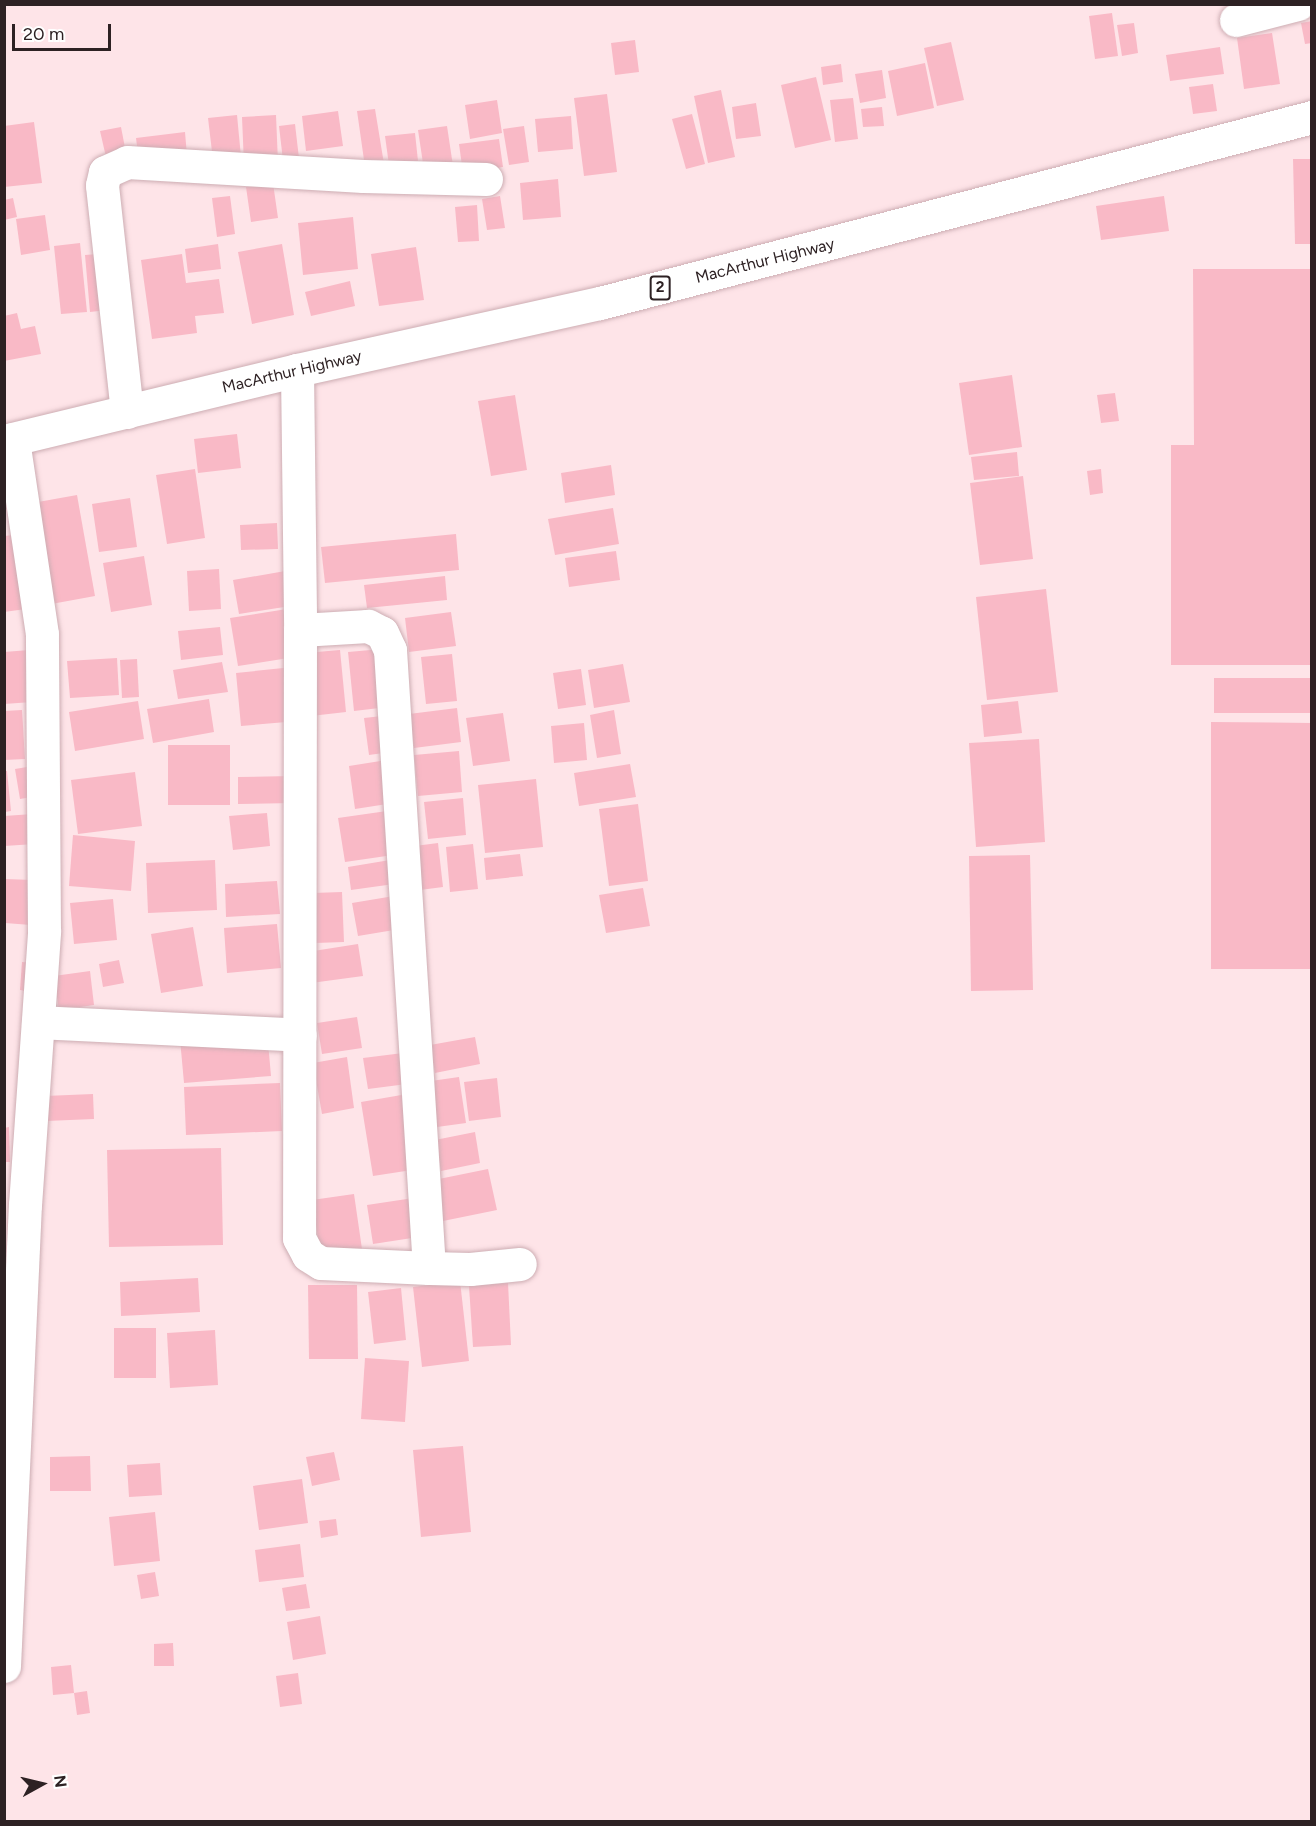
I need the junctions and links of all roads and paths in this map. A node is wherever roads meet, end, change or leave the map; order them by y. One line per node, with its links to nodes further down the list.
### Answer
1 (1298, 4): 2 (main road)
2 (1236, 20)
3 (1311, 117): 5 (main road, MacArthur Highway / 2)
4 (486, 179): 6 (main road)
5 (297, 370): 6 (main road, MacArthur Highway / 2); 8 (main road)
6 (127, 412): 7 (main road, MacArthur Highway / 2)
7 (9, 440): 9 (main road)
8 (300, 630): 10 (main road); 12 (main road)
9 (38, 1022): 10 (main road); 13 (main road)
10 (300, 1035): 12 (main road)
11 (520, 1264): 12 (main road)
12 (429, 1268)
13 (4, 1666)

